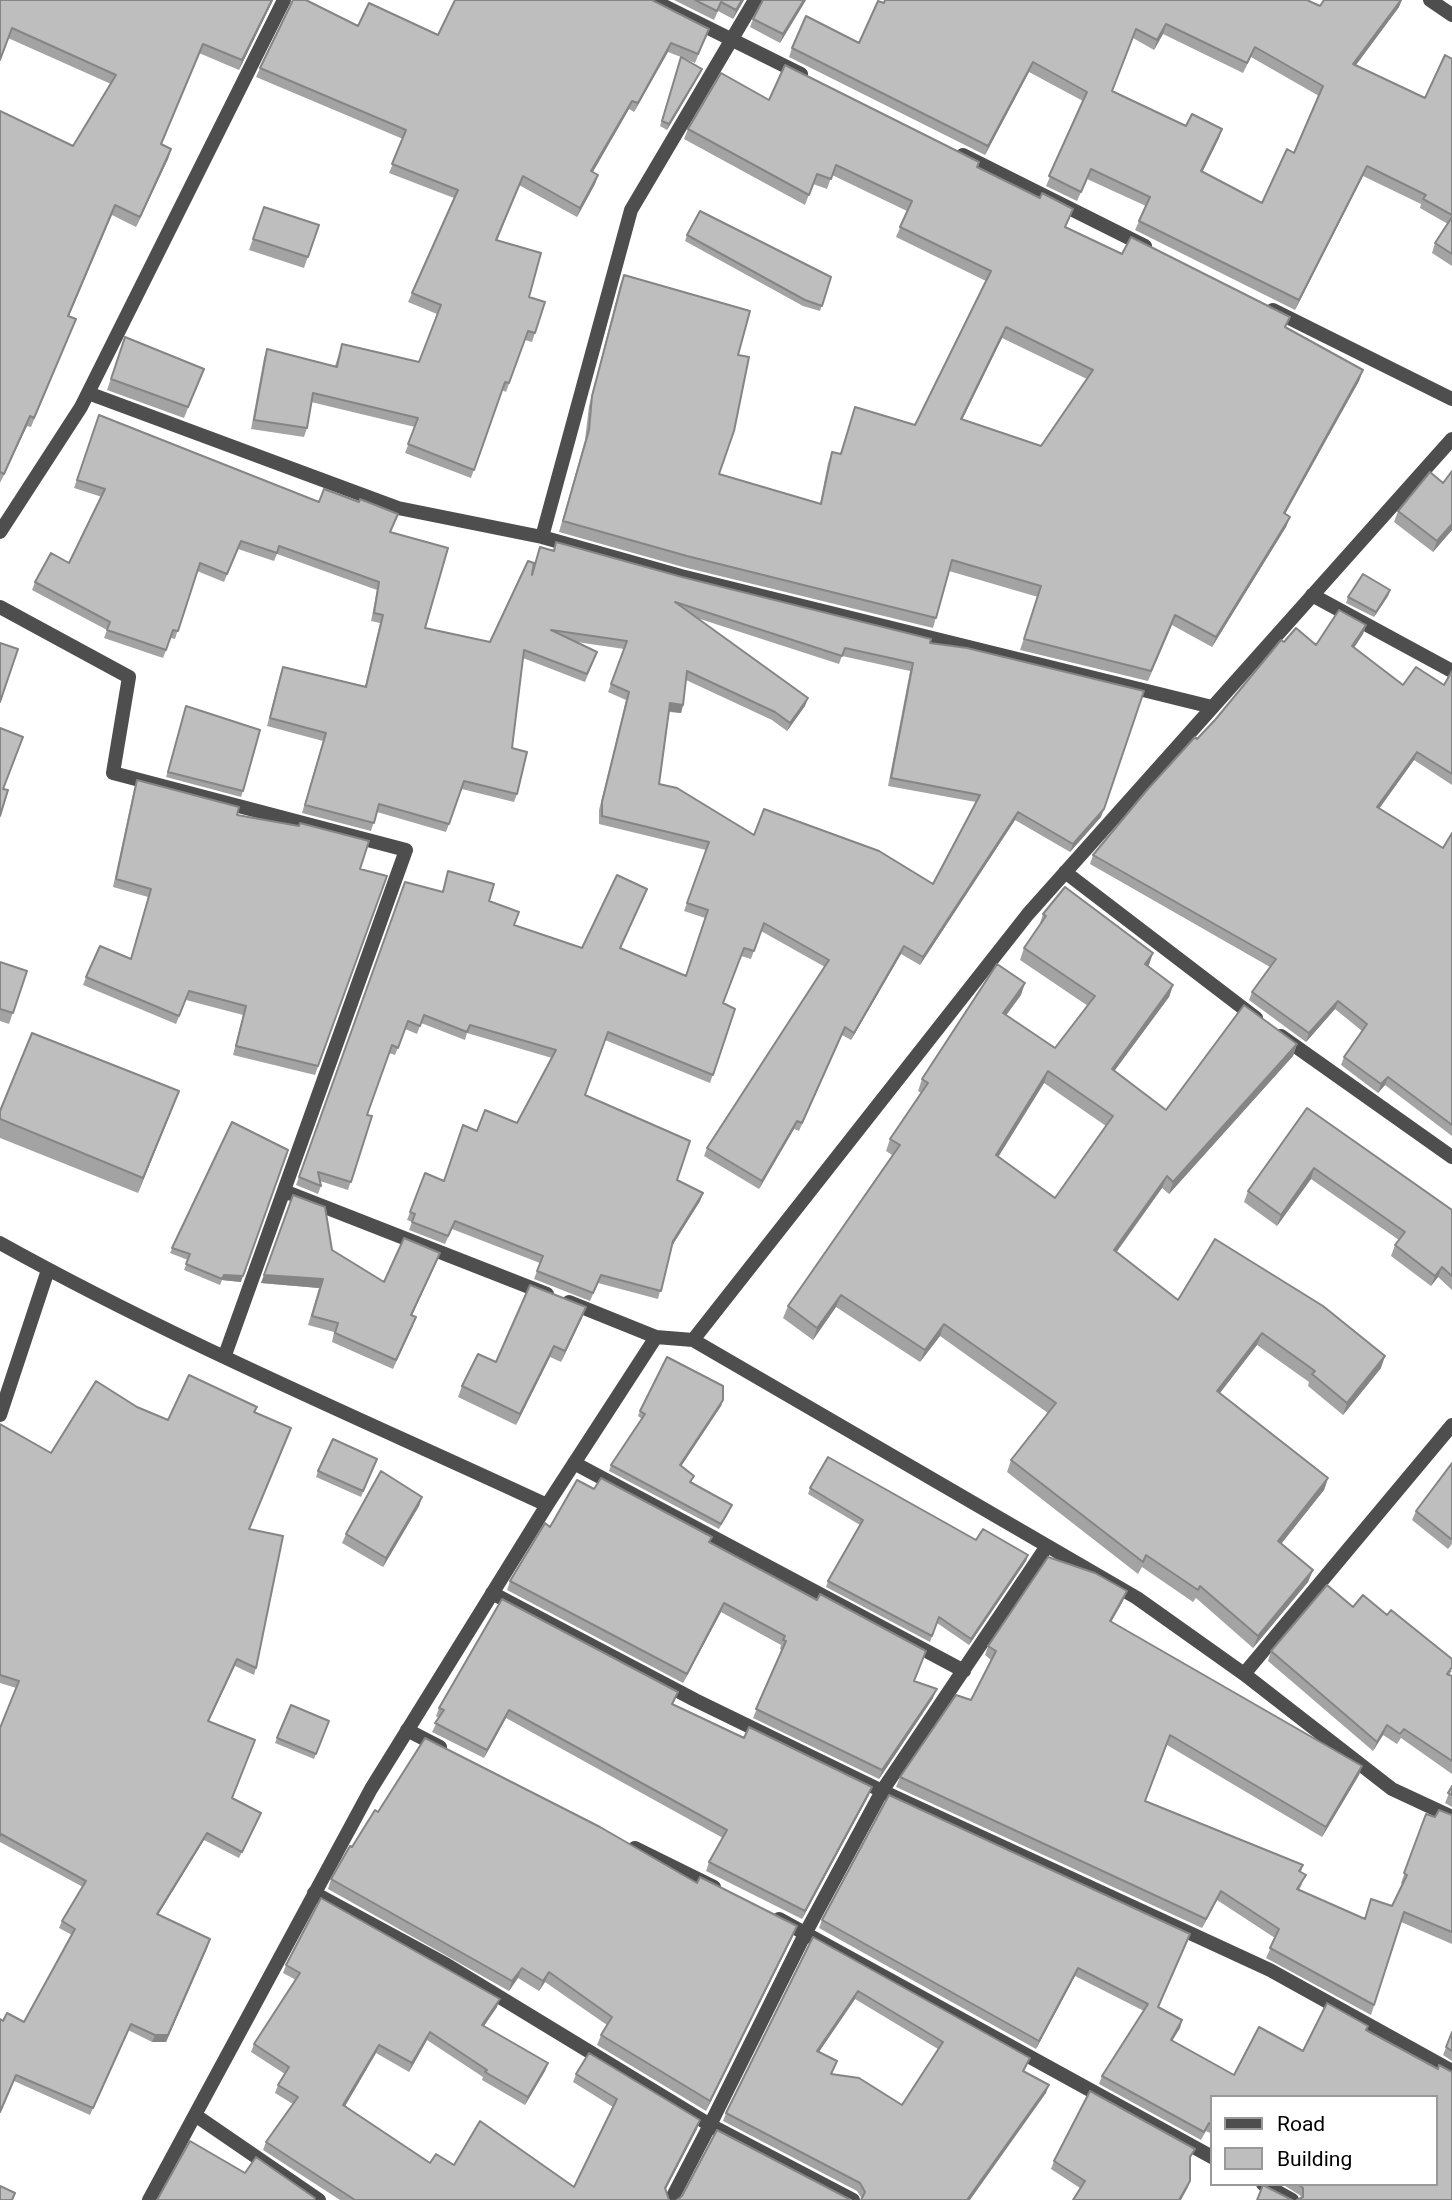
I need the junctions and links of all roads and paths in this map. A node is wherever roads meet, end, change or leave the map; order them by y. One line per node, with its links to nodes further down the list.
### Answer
1 (284, 0): 11 (street)
2 (652, 0): 6 (street)
3 (755, 0): 6 (street)
4 (1430, 0): 5 (street)
5 (1452, 15)
6 (730, 39): 7 (street); 15 (street)
7 (817, 82)
8 (954, 151): 9 (street)
9 (1153, 250)
10 (1265, 306): 12 (street)
11 (88, 393): 14 (street); 15 (street)
12 (1452, 400)
13 (1452, 439): 16 (street)
14 (0, 532)
15 (542, 537): 19 (street)
16 (1312, 595): 18 (street); 19 (street)
17 (0, 607): 22 (street)
18 (1452, 671)
19 (1212, 707): 20 (street)
20 (1065, 872): 21 (street); 26 (street)
21 (1452, 1157)
22 (284, 1191): 25 (street); 27 (street)
23 (0, 1243): 24 (street)
24 (48, 1270): 27 (street); 28 (street)
25 (656, 1337): 26 (street); 30 (street)
26 (693, 1340): 32 (street)
27 (225, 1355): 31 (street)
28 (0, 1415)
29 (1452, 1425): 35 (street)
30 (573, 1463): 31 (street); 34 (street)
31 (547, 1505): 33 (street)
32 (1047, 1546): 34 (street); 35 (street)
33 (492, 1593): 36 (street); 38 (street)
34 (964, 1671): 38 (street)
35 (1244, 1674): 39 (street)
36 (407, 1730): 37 (street); 42 (street)
37 (456, 1756)
38 (882, 1791): 44 (street); 45 (street)
39 (1452, 1817)
40 (616, 1838): 41 (street)
41 (723, 1891)
42 (314, 1893): 46 (street); 47 (street)
43 (770, 1915): 44 (street)
44 (806, 1932): 47 (street); 48 (street)
45 (1452, 2071)
46 (195, 2115): 50 (street); 51 (street)
47 (710, 2125): 52 (street); 53 (street)
48 (1210, 2156)
49 (1267, 2186): 54 (street)
50 (149, 2200)
51 (319, 2200)
52 (671, 2200)
53 (853, 2200)
54 (1292, 2200)

